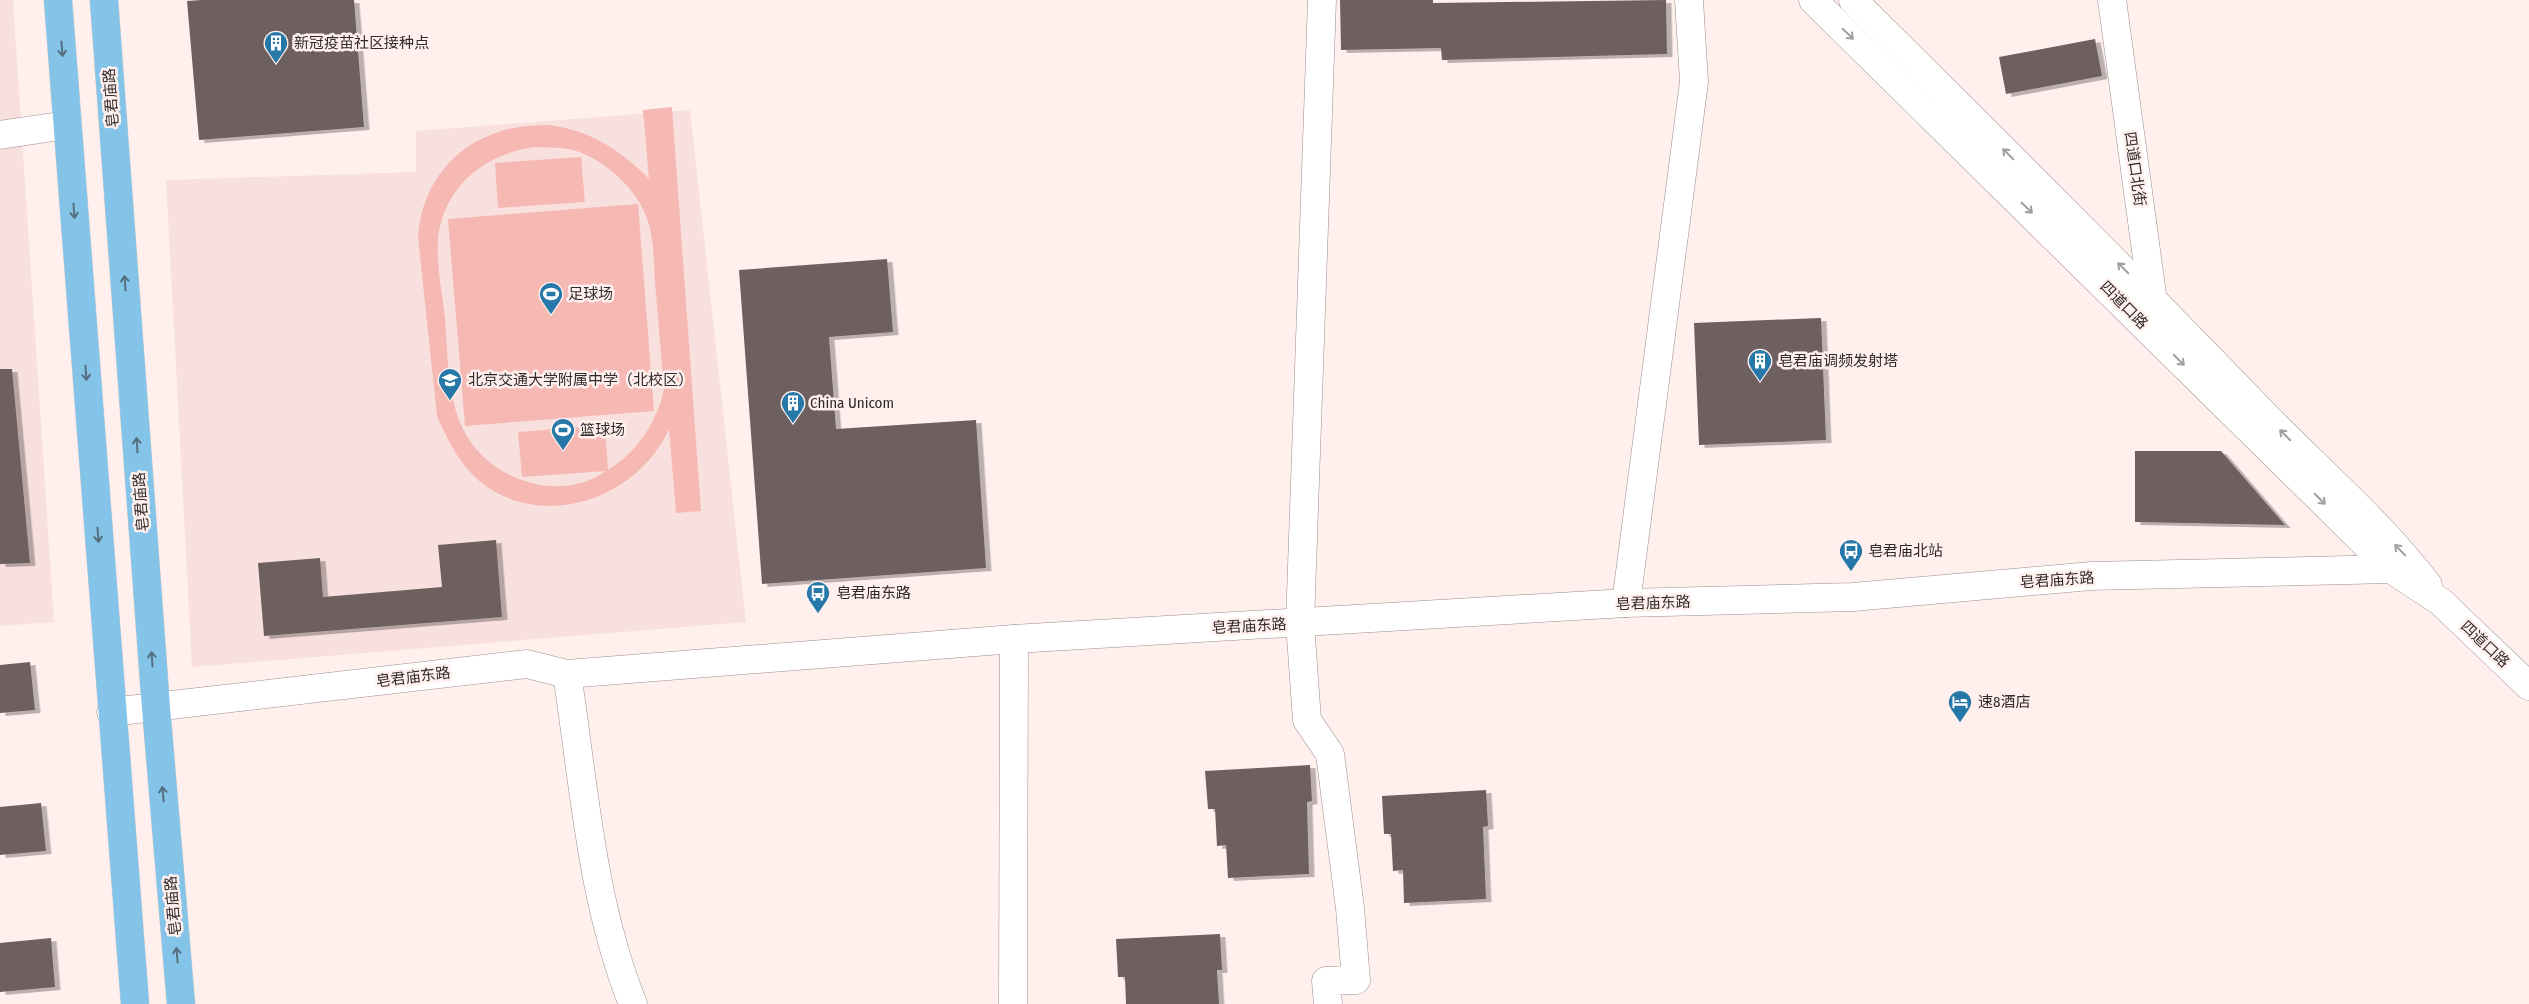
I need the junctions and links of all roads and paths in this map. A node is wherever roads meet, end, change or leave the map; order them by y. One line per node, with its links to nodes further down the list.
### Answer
1 (58, 0): 8 (main road, one-way to 8)
2 (104, 0): 19 (main road, 皂君庙路, one-way to 2)
3 (1322, 0): 15 (street)
4 (1689, 0): 14 (street)
5 (1813, 0): 11 (street, 四道口路, one-way to 11)
6 (1853, 0): 10 (street, 四道口路, one-way to 6)
7 (2112, 0): 10 (street, 四道口北街)
8 (67, 124): 9 (street); 20 (main road, one-way to 20)
9 (0, 135)
10 (2152, 298): 11 (street, 四道口北街); 13 (street, 四道口路, one-way to 10)
11 (2157, 338): 12 (street, 四道口路, one-way to 12)
12 (2391, 569): 13 (street, 四道口路); 14 (street, 皂君庙东路)
13 (2441, 602): 18 (street, 四道口路)
14 (1626, 603): 15 (street, 皂君庙东路)
15 (1300, 622): 16 (street, 皂君庙东路); 25 (street)
16 (1014, 639): 17 (street, 皂君庙东路); 24 (street)
17 (567, 674): 19 (street, 皂君庙东路); 23 (street)
18 (2529, 686)
19 (156, 708): 20 (street, 皂君庙东路); 22 (main road, 皂君庙路, one-way to 19)
20 (111, 712): 21 (main road)
21 (135, 1004)
22 (181, 1004)
23 (633, 1004)
24 (1013, 1004)
25 (1328, 1004)

